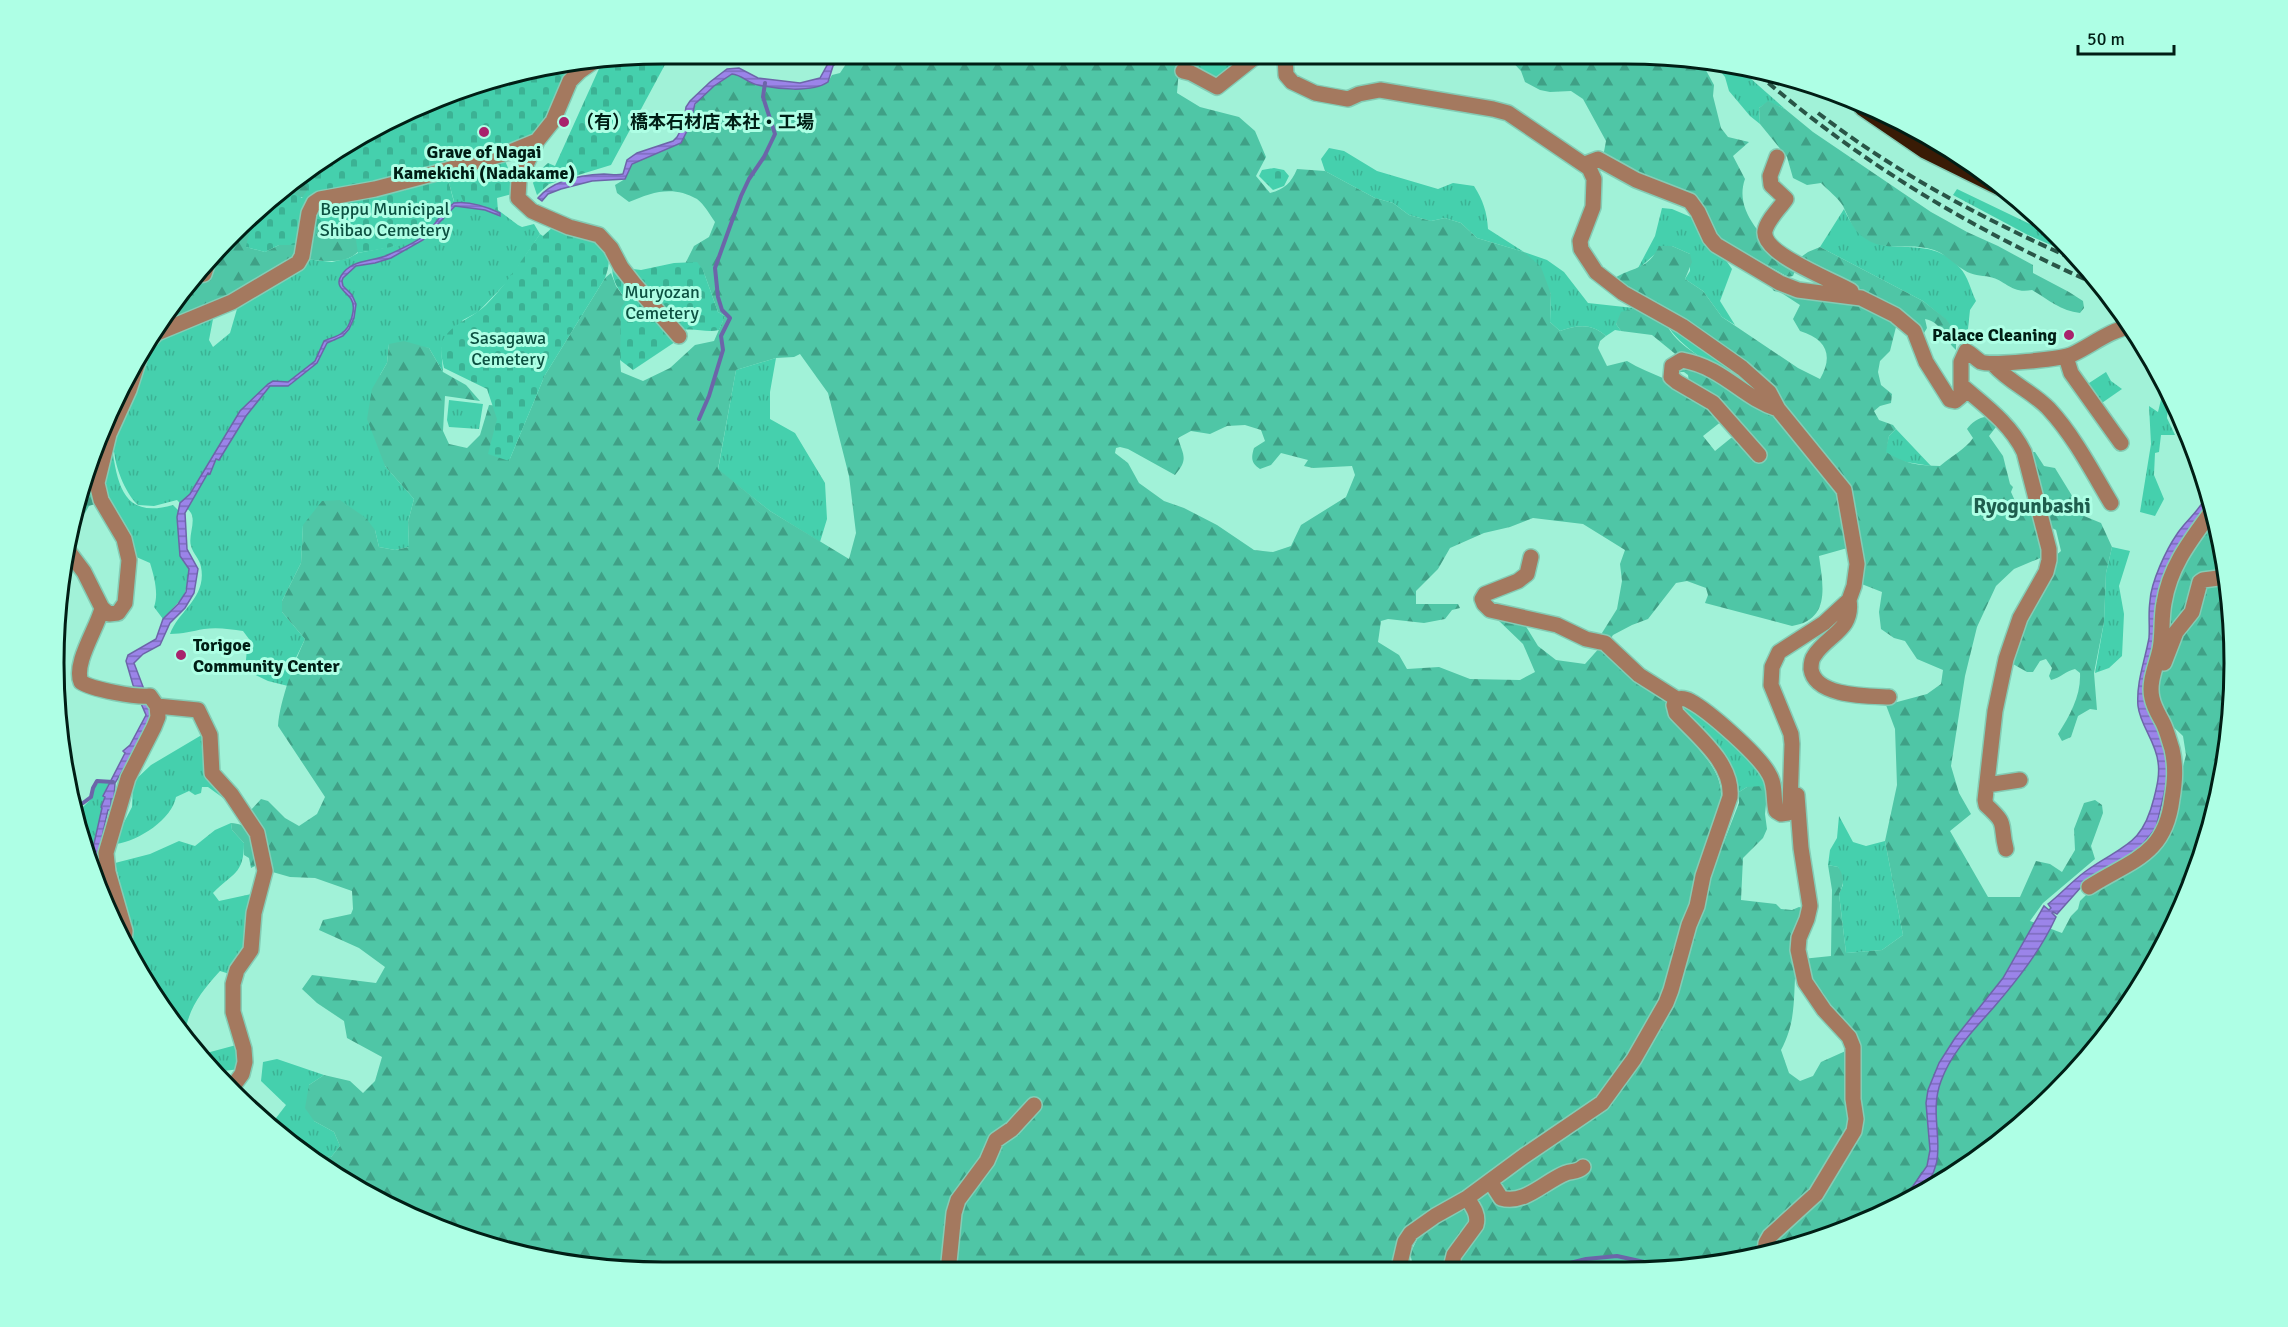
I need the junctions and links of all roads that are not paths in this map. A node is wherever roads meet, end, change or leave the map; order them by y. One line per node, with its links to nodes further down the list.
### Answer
1 (1246, 64): 4 (street)
2 (1285, 64): 8 (street)
3 (580, 71): 6 (street)
4 (1183, 71)
5 (1898, 131): 9 (highway)
6 (537, 141): 12 (street); 13 (street)
7 (1777, 157): 10 (street)
8 (1585, 164): 10 (street); 17 (street)
9 (1958, 166)
10 (1861, 298): 16 (street)
11 (2121, 328): 14 (street)
12 (166, 329)
13 (679, 336)
14 (2066, 357): 15 (street); 18 (street)
15 (1994, 365): 16 (street); 21 (street)
16 (1960, 385): 34 (street)
17 (1778, 409): 20 (street); 26 (street)
18 (2121, 443)
19 (104, 450): 27 (street)
20 (1759, 455)
21 (2111, 503)
22 (2206, 520): 28 (street)
23 (1530, 557): 30 (street)
24 (74, 559): 27 (street)
25 (2217, 579): 28 (street)
26 (1849, 600): 29 (street); 32 (street)
27 (102, 608): 31 (street)
28 (2152, 682): 36 (street)
29 (1889, 697)
30 (1677, 699): 32 (street); 41 (street)
31 (147, 700): 37 (street); 38 (street)
32 (1791, 778): 43 (street)
33 (2020, 780): 34 (street)
34 (1988, 784): 35 (street)
35 (2007, 849)
36 (2089, 887)
37 (121, 917)
38 (236, 1082)
39 (1034, 1106): 44 (street)
40 (1583, 1167): 41 (street)
41 (1490, 1181): 42 (street)
42 (1467, 1198): 45 (street); 46 (street)
43 (1766, 1245)
44 (949, 1262)
45 (1400, 1262)
46 (1452, 1262)

